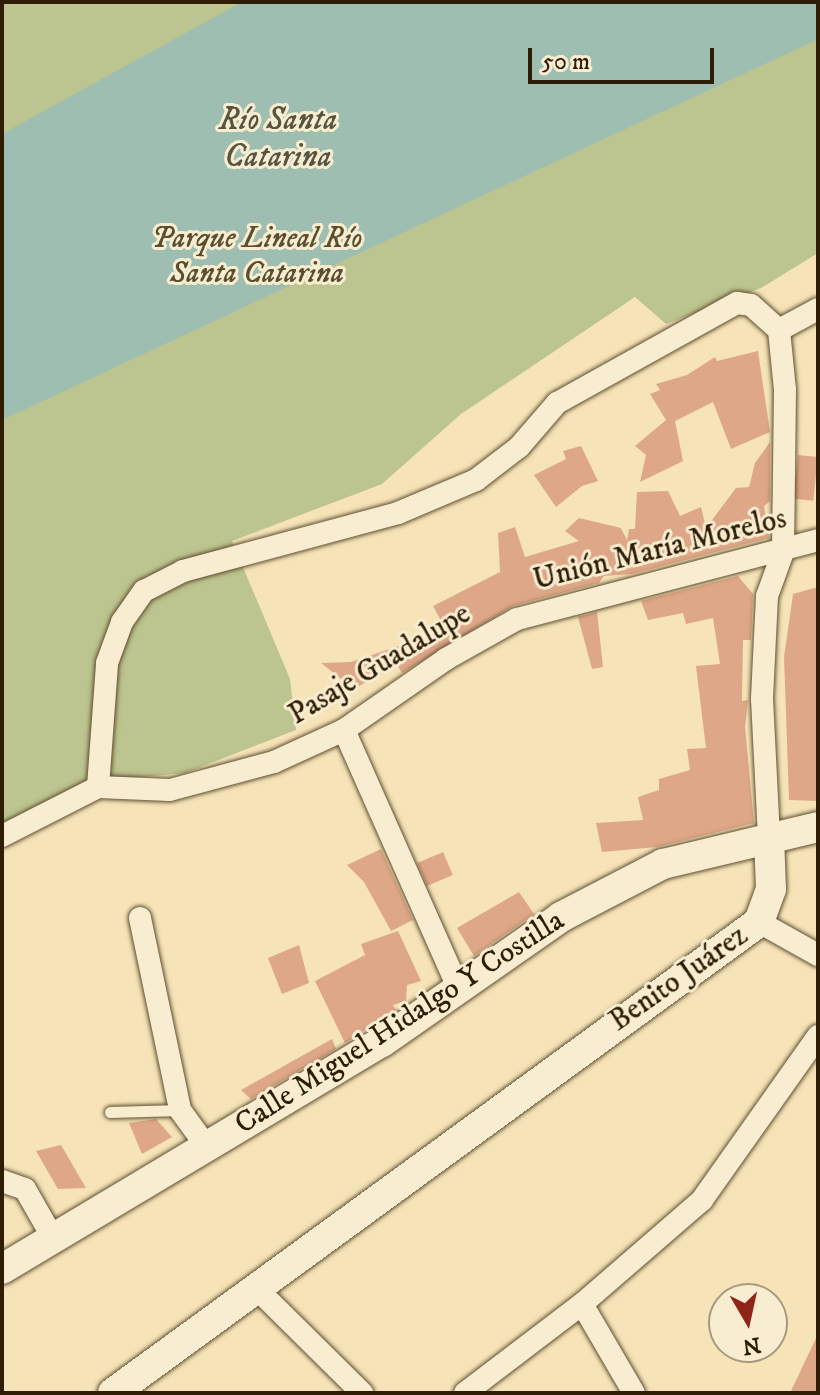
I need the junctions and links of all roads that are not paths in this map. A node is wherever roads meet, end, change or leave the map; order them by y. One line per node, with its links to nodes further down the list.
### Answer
1 (818, 309): 2 (street)
2 (779, 330): 4 (street, Benito Juárez); 7 (street)
3 (818, 540): 4 (street, Unión María Morelos)
4 (783, 552): 5 (street, Unión María Morelos); 10 (street, Benito Juárez)
5 (517, 619): 6 (street, Pasaje Guadalupe)
6 (344, 730): 7 (street, Pasaje Guadalupe); 14 (street)
7 (98, 787): 9 (street, Pasaje Guadalupe)
8 (818, 827): 10 (street, Calle Miguel Hidalgo Y Costilla)
9 (2, 836)
10 (769, 836): 12 (street, Benito Juárez); 14 (street, Calle Miguel Hidalgo Y Costilla)
11 (140, 918): 16 (street)
12 (759, 922): 13 (street); 22 (street, Benito Juárez)
13 (818, 955)
14 (459, 990): 18 (street, Calle Miguel Hidalgo Y Costilla)
15 (818, 1036): 23 (street)
16 (180, 1110): 17 (lane); 18 (street)
17 (110, 1112)
18 (207, 1147): 20 (street, Calle Miguel Hidalgo Y Costilla)
19 (2, 1181): 20 (street)
20 (53, 1238): 21 (street, Calle Miguel Hidalgo Y Costilla)
21 (2, 1269)
22 (255, 1287): 24 (street, Benito Juárez); 25 (street)
23 (582, 1304): 26 (street); 27 (street)
24 (113, 1393)
25 (362, 1393)
26 (465, 1393)
27 (634, 1393)

